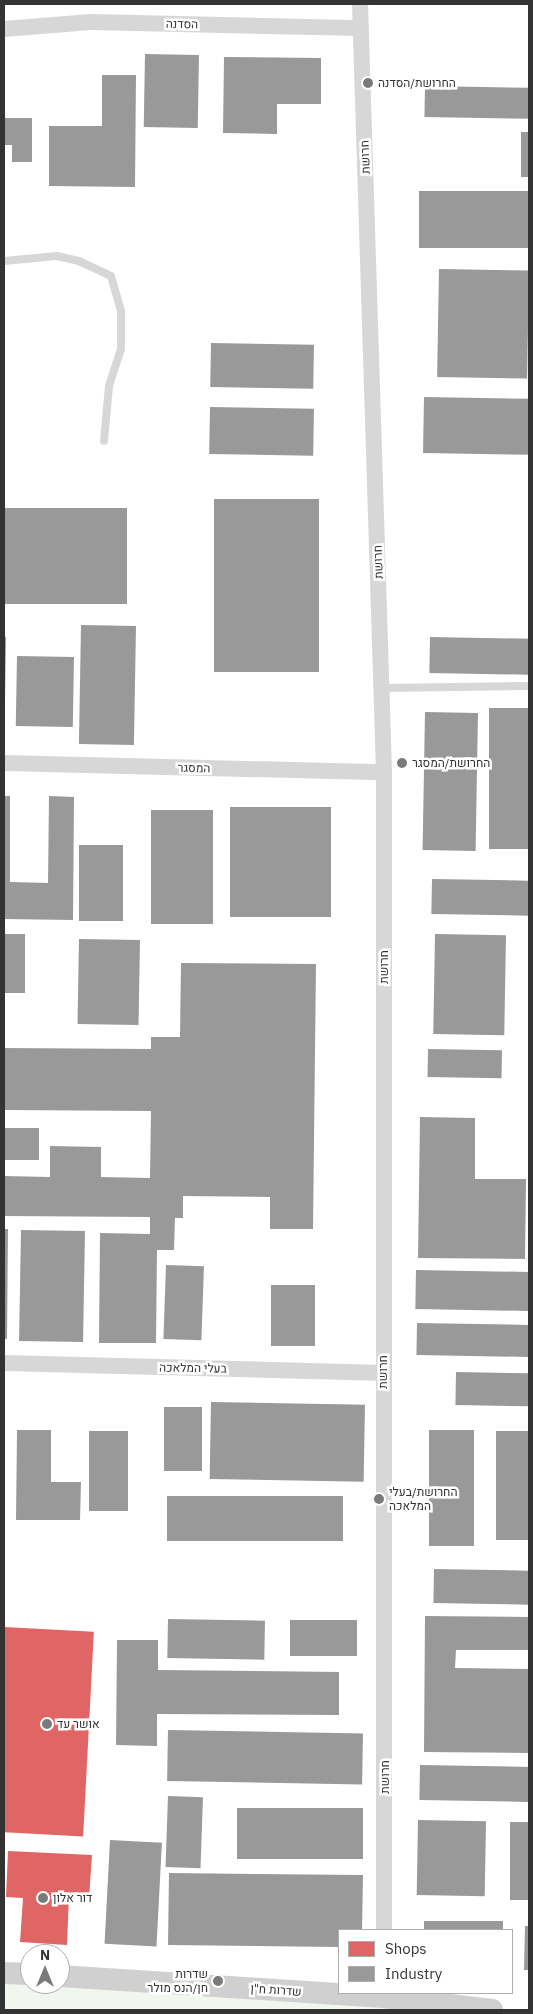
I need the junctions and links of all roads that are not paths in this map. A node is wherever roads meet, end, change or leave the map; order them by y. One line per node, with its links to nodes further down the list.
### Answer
1 (360, 4): 2 (street, חרושת)
2 (361, 28): 3 (street, הסדנה); 7 (street, חרושת)
3 (4, 29)
4 (4, 261): 5 (lane)
5 (104, 442)
6 (529, 686): 7 (lane)
7 (382, 688): 9 (street, חרושת)
8 (4, 763): 9 (street, המסגר)
9 (384, 772): 11 (street, חרושת)
10 (4, 1364): 11 (street, בעלי המלאכה)
11 (383, 1373): 12 (street, חרושת)
12 (384, 1929)
13 (4, 1973): 14 (street)
14 (20, 1974)
15 (70, 1977): 16 (street, שדרות ח"ן)
16 (383, 2000): 17 (street, שדרות ח"ן)
17 (492, 2010)

